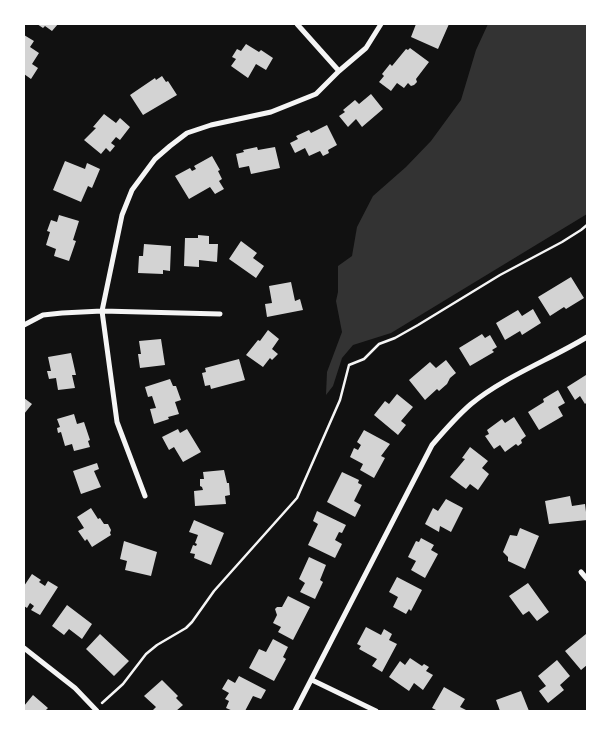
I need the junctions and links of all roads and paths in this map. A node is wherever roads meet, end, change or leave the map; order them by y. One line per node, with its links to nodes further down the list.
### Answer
1 (297, 24): 3 (street)
2 (381, 24): 3 (street)
3 (339, 71): 5 (street)
4 (587, 225): 14 (path)
5 (102, 311): 6 (street); 7 (street); 9 (street)
6 (220, 314)
7 (24, 325)
8 (587, 337): 13 (street)
9 (145, 496)
10 (581, 572): 11 (street)
11 (587, 579)
12 (24, 648): 14 (street)
13 (312, 680): 15 (street); 16 (street)
14 (97, 710)
15 (295, 711)
16 (376, 711)

